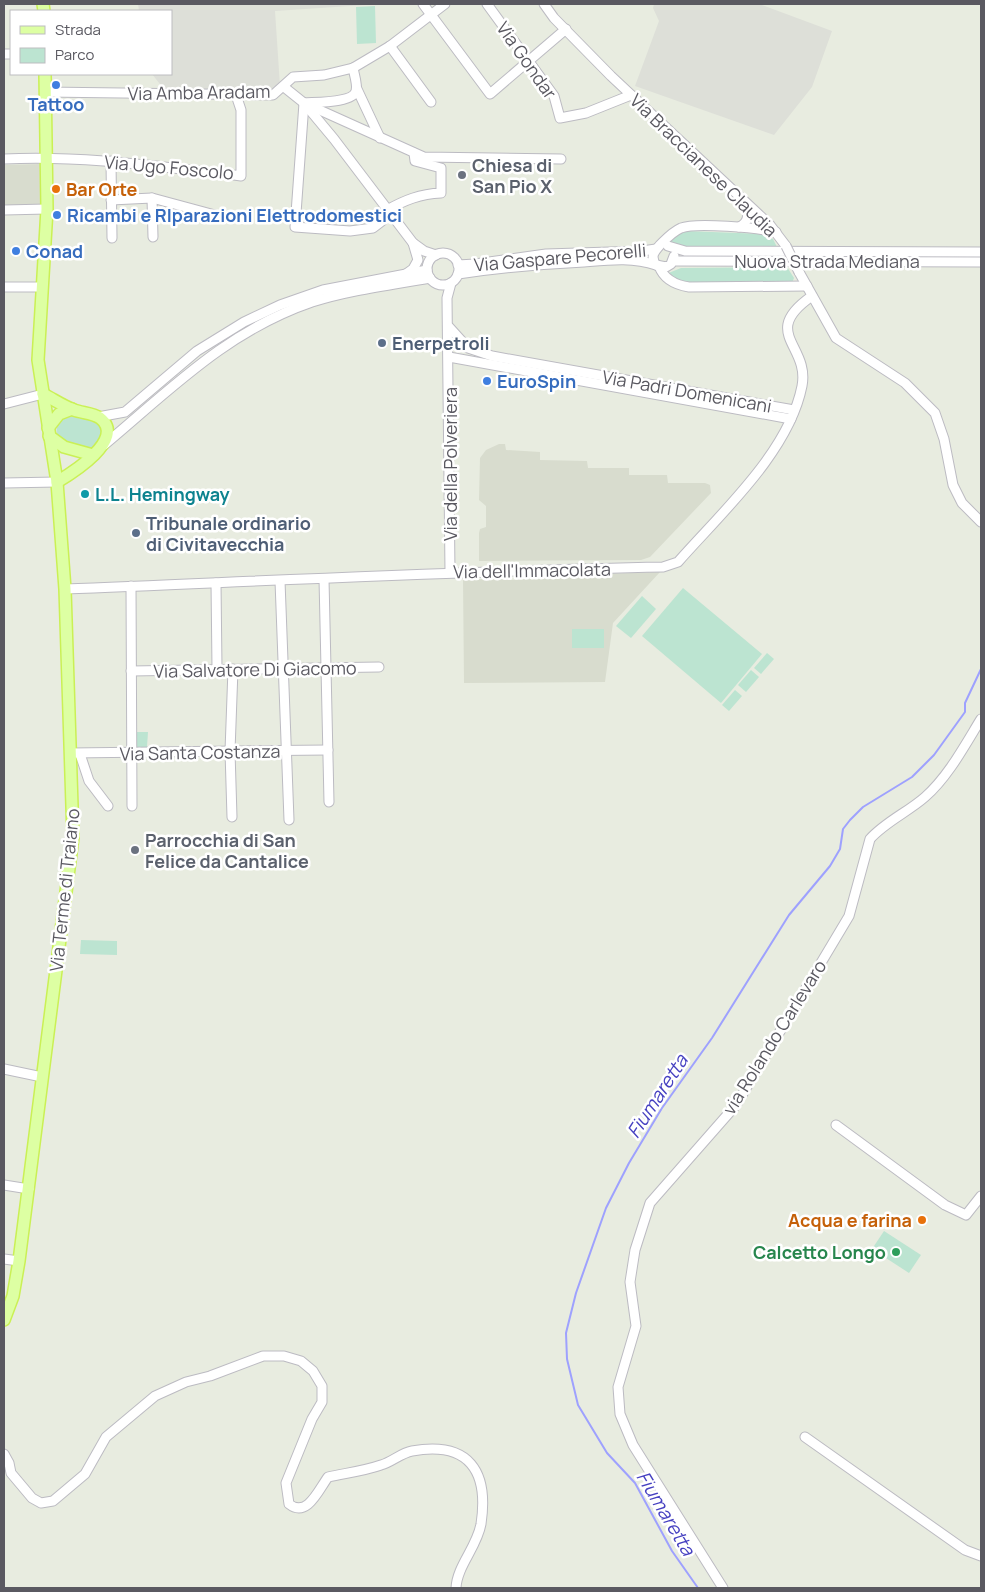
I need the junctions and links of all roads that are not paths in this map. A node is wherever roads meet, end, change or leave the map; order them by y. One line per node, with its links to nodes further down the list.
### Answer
1 (423, 4): 5 (street)
2 (445, 4): 5 (street, Via Amba Aradam)
3 (487, 4): 8 (street, Via Gondar)
4 (544, 4): 6 (street, Via Braccianese Claudia)
5 (431, 15): 7 (street, Via Amba Aradam); 8 (street)
6 (566, 29): 8 (street); 15 (street, Via Braccianese Claudia)
7 (390, 46): 9 (street, Via Amba Aradam); 16 (street)
8 (529, 60): 15 (street, Via Gondar)
9 (353, 68): 11 (street, Via Amba Aradam); 12 (street)
10 (45, 75): 13 (main road)
11 (284, 86): 14 (street, Via Amba Aradam); 17 (street)
12 (357, 89): 17 (street); 18 (street)
13 (45, 92): 14 (street, Via Amba Aradam); 20 (main road)
14 (236, 95): 23 (street, Via Ugo Foscolo)
15 (631, 95): 26 (street, Via Braccianese Claudia)
16 (432, 102)
17 (304, 103): 18 (street); 29 (street); 29 (street)
18 (380, 138): 19 (street)
19 (414, 153): 22 (street); 29 (street)
20 (46, 157): 21 (street, Via Ugo Foscolo); 23 (street, Via Ugo Foscolo); 27 (main road)
21 (4, 159)
22 (561, 159)
23 (111, 161): 25 (street)
24 (152, 198): 25 (street); 30 (street); 33 (street)
25 (111, 200): 34 (street)
26 (746, 203): 31 (street); 32 (street, Via Braccianese Claudia)
27 (47, 209): 28 (street); 48 (main road)
28 (4, 210)
29 (388, 212): 35 (street)
30 (215, 215)
31 (739, 227): 32 (street); 36 (street)
32 (777, 232): 46 (street, Via Braccianese Claudia, bridge)
33 (153, 237)
34 (112, 238)
35 (413, 243): 40 (street); 43 (street)
36 (661, 247): 37 (street, Nuova Strada Mediana); 38 (street); 41 (street); 42 (street, Via Gaspare Pecorelli)
37 (981, 252)
38 (673, 262): 39 (street, Nuova Strada Mediana); 41 (street)
39 (981, 262)
40 (431, 266): 42 (street, Via Gaspare Pecorelli); 43 (street); 45 (street); 61 (street)
41 (658, 266): 42 (street, Via Gaspare Pecorelli); 46 (street)
42 (458, 269): 44 (street, Via Gaspare Pecorelli)
43 (402, 276): 59 (street)
44 (452, 283): 45 (street, Via Gaspare Pecorelli); 50 (street, Via della Polveriera)
45 (439, 284): 50 (street, Via della Polveriera)
46 (807, 286): 49 (street, Via Braccianese Claudia)
47 (4, 287): 48 (street)
48 (42, 287): 55 (main road)
49 (812, 296): 58 (street, Via dell'Immacolata); 65 (street, Via Braccianese Claudia)
50 (447, 298): 51 (street, Via della Polveriera)
51 (449, 327): 52 (street, Via Padri Domenicani); 53 (street, Via della Polveriera)
52 (463, 344): 53 (street); 54 (street); 58 (street, Via Padri Domenicani)
53 (449, 353): 54 (street, Via Padri Domenicani); 66 (street, Via della Polveriera)
54 (460, 358): 58 (street, Via Padri Domenicani)
55 (43, 394): 56 (street); 57 (main road); 60 (main road, Via Terme di Traiano)
56 (4, 404)
57 (72, 409): 59 (main road); 60 (main road)
58 (793, 414): 66 (street, Via dell'Immacolata)
59 (98, 417): 61 (main road)
60 (49, 432): 62 (main road); 63 (main road, Via Terme di Traiano)
61 (104, 445): 62 (main road)
62 (93, 455): 63 (main road)
63 (57, 482): 64 (street); 71 (main road, Via Terme di Traiano)
64 (4, 483)
65 (981, 522)
66 (450, 572): 67 (street, Via dell'Immacolata)
67 (324, 579): 68 (street, Via dell'Immacolata); 72 (street)
68 (280, 581): 69 (street, Via dell'Immacolata); 76 (street)
69 (216, 584): 70 (street, Via dell'Immacolata); 74 (street)
70 (130, 586): 71 (street, Via dell'Immacolata); 77 (street)
71 (65, 589): 82 (main road, Via Terme di Traiano)
72 (325, 667): 73 (street, Via Salvatore Di Giacomo); 76 (street, Via Salvatore Di Giacomo); 80 (street)
73 (379, 667)
74 (217, 668): 75 (street, Via Salvatore Di Giacomo); 77 (street, Via Salvatore Di Giacomo)
75 (233, 668): 76 (street, Via Salvatore Di Giacomo); 81 (street)
76 (283, 668): 79 (street)
77 (131, 670): 83 (street)
78 (981, 719): 104 (street, via Rolando Carlevaro)
79 (287, 750): 80 (street, Via Santa Costanza); 81 (street, Via Santa Costanza); 88 (street)
80 (328, 750): 84 (street)
81 (230, 752): 83 (street, Via Santa Costanza); 87 (street)
82 (76, 753): 83 (street, Via Santa Costanza); 85 (street, Via Terme di Traiano); 90 (main road, Via Terme di Traiano)
83 (132, 753): 86 (street)
84 (329, 802)
85 (108, 806)
86 (132, 806)
87 (232, 817)
88 (289, 820)
89 (4, 1069): 90 (street)
90 (42, 1077): 93 (main road, Via Terme di Traiano)
91 (836, 1125): 94 (street)
92 (4, 1185): 93 (street)
93 (28, 1188): 96 (main road, Via Terme di Traiano)
94 (981, 1196)
95 (4, 1259): 96 (street)
96 (20, 1261): 97 (main road, Via Terme di Traiano)
97 (13, 1296): 98 (main road, Via Terme di Traiano); 99 (main road, Via Terme di Traiano)
98 (4, 1309)
99 (4, 1320)
100 (806, 1437): 102 (street)
101 (4, 1454): 103 (street)
102 (981, 1556)
103 (456, 1588)
104 (723, 1588)

